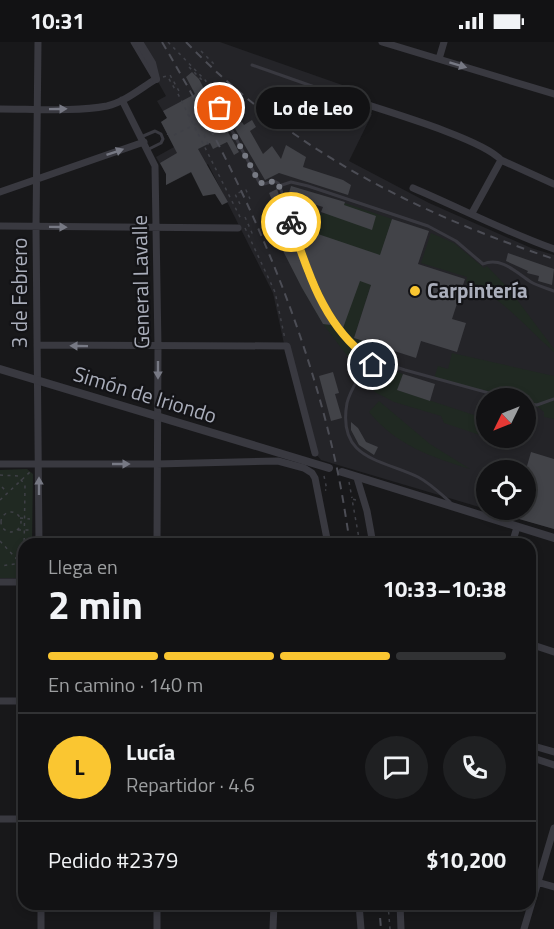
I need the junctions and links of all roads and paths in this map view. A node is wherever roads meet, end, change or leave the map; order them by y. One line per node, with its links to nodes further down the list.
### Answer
1 (38, 42): 21 (street, 3 de Febrero)
2 (136, 42): 11 (street)
3 (168, 42): 10 (path)
4 (382, 42): 7 (street)
5 (444, 42): 7 (street)
6 (201, 51): 8 (path)
7 (439, 59): 15 (street, one-way to 15)
8 (214, 64)
9 (252, 65): 17 (lane)
10 (189, 67)
11 (156, 79): 14 (path); 18 (street)
12 (169, 79): 14 (path)
13 (207, 85): 16 (path)
14 (177, 92): 23 (path)
15 (553, 92)
16 (198, 95)
17 (343, 97): 29 (street)
18 (122, 100): 21 (street, one-way to 18); 26 (street, General Lavalle)
19 (220, 108): 32 (lane)
20 (0, 109): 21 (street)
21 (38, 109): 30 (street, 3 de Febrero)
22 (198, 123): 23 (path)
23 (194, 126): 25 (path); 27 (path)
24 (201, 128): 27 (path)
25 (163, 136): 26 (lane); 28 (lane)
26 (142, 140): 28 (street, General Lavalle); 30 (street, one-way to 26)
27 (204, 145): 39 (path)
28 (147, 150): 41 (street, General Lavalle)
29 (501, 160): 31 (street); 37 (street)
30 (36, 179): 34 (street); 40 (street, 3 de Febrero)
31 (554, 184)
32 (279, 186): 44 (lane); 48 (lane)
33 (413, 188): 37 (street)
34 (0, 192)
35 (250, 199): 36 (path)
36 (240, 204)
37 (472, 213): 43 (street)
38 (0, 226): 40 (street)
39 (240, 226): 41 (street); 42 (path); 42 (path)
40 (36, 227): 41 (street, one-way to 41); 45 (street, 3 de Febrero)
41 (157, 228): 47 (street, General Lavalle)
42 (248, 234): 46 (path)
43 (554, 249)
44 (554, 291)
45 (37, 345): 47 (street, one-way to 45); 52 (street, 3 de Febrero)
46 (287, 346): 47 (street); 57 (street)
47 (158, 347): 56 (street, General Lavalle, one-way to 56)
48 (361, 352): 49 (lane); 50 (lane)
49 (377, 361): 50 (lane); 53 (lane)
50 (365, 365): 73 (lane)
51 (0, 369): 52 (street, Simón de Iriondo)
52 (37, 381): 56 (street, Simón de Iriondo); 60 (street, 3 de Febrero)
53 (476, 389)
54 (554, 399): 55 (lane)
55 (536, 405)
56 (158, 417): 58 (street, Simón de Iriondo); 61 (street, General Lavalle)
57 (315, 453)
58 (279, 458): 61 (street); 62 (street); 85 (street, Simón de Iriondo)
59 (0, 464): 60 (street)
60 (39, 464): 61 (street, one-way to 61); 66 (path); 76 (street, 3 de Febrero, one-way to 60)
61 (157, 464): 84 (street, General Lavalle)
62 (328, 471): 68 (path)
63 (0, 475): 66 (path)
64 (344, 476): 65 (street); 70 (path)
65 (357, 478): 72 (street); 73 (street)
66 (22, 479): 69 (path); 75 (path)
67 (2, 487): 69 (path)
68 (323, 490)
69 (7, 493): 71 (path)
70 (352, 499): 72 (path); 86 (path)
71 (0, 500)
72 (364, 501): 87 (street)
73 (460, 509): 78 (street)
74 (19, 518): 75 (path); 77 (path); 79 (path)
75 (24, 518): 76 (path); 80 (path)
76 (39, 519): 81 (street, 3 de Febrero)
77 (1, 521): 79 (path)
78 (516, 527): 88 (street); 89 (street)
79 (17, 530): 80 (path)
80 (24, 530): 81 (path); 82 (path)
81 (39, 530): 83 (street, 3 de Febrero)
82 (24, 538)
83 (39, 538)
84 (157, 538)
85 (327, 538)
86 (359, 538)
87 (372, 538)
88 (513, 538)
89 (554, 538)
90 (0, 541): 91 (path)
91 (18, 561)
92 (18, 562): 93 (path)
93 (0, 566)
94 (0, 582): 95 (street)
95 (18, 582)
96 (536, 646): 97 (street)
97 (554, 652)
98 (0, 701): 99 (street)
99 (18, 701)
100 (536, 747): 101 (street)
101 (554, 752)
102 (536, 760): 103 (street)
103 (554, 765)
104 (0, 819): 105 (street)
105 (18, 819)
106 (554, 828): 107 (street)
107 (538, 882): 108 (street); 109 (street)
108 (554, 887)
109 (536, 889)
110 (41, 910): 117 (street)
111 (157, 910): 118 (street)
112 (274, 910): 119 (street)
113 (359, 910): 120 (street)
114 (388, 910): 121 (path)
115 (400, 910): 122 (street)
116 (530, 910): 123 (street)
117 (41, 929)
118 (157, 929)
119 (273, 929)
120 (360, 929)
121 (390, 929)
122 (401, 929)
123 (524, 929)

